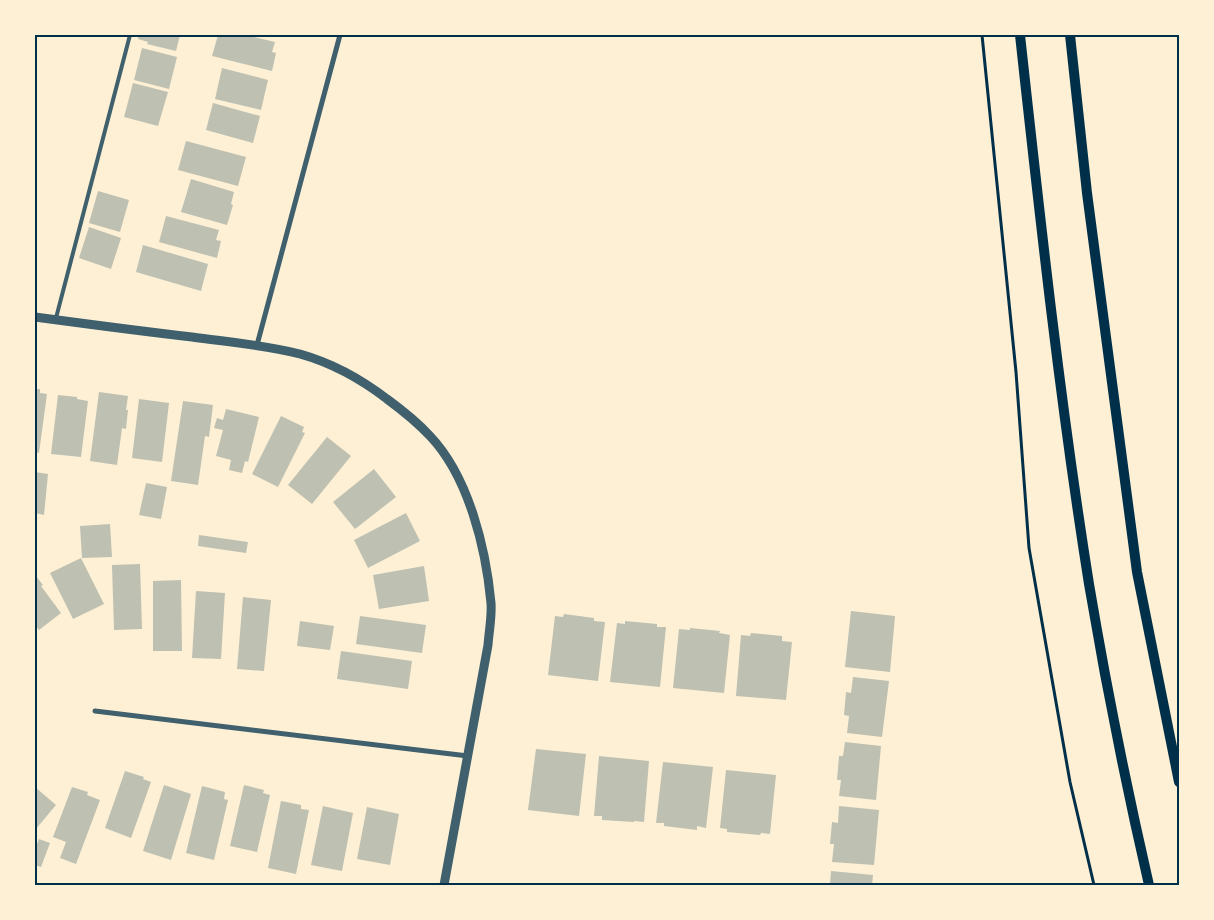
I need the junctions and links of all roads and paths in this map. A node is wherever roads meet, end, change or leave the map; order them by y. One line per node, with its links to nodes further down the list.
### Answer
1 (130, 35): 7 (lane)
2 (340, 35): 8 (street)
3 (982, 35): 13 (path)
4 (1020, 35): 14 (main road)
5 (1070, 35): 11 (main road)
6 (35, 318): 7 (street)
7 (56, 320): 8 (street)
8 (257, 346): 10 (street)
9 (95, 711): 10 (street)
10 (468, 756): 12 (street)
11 (1179, 782)
12 (444, 885)
13 (1094, 885)
14 (1148, 885)

